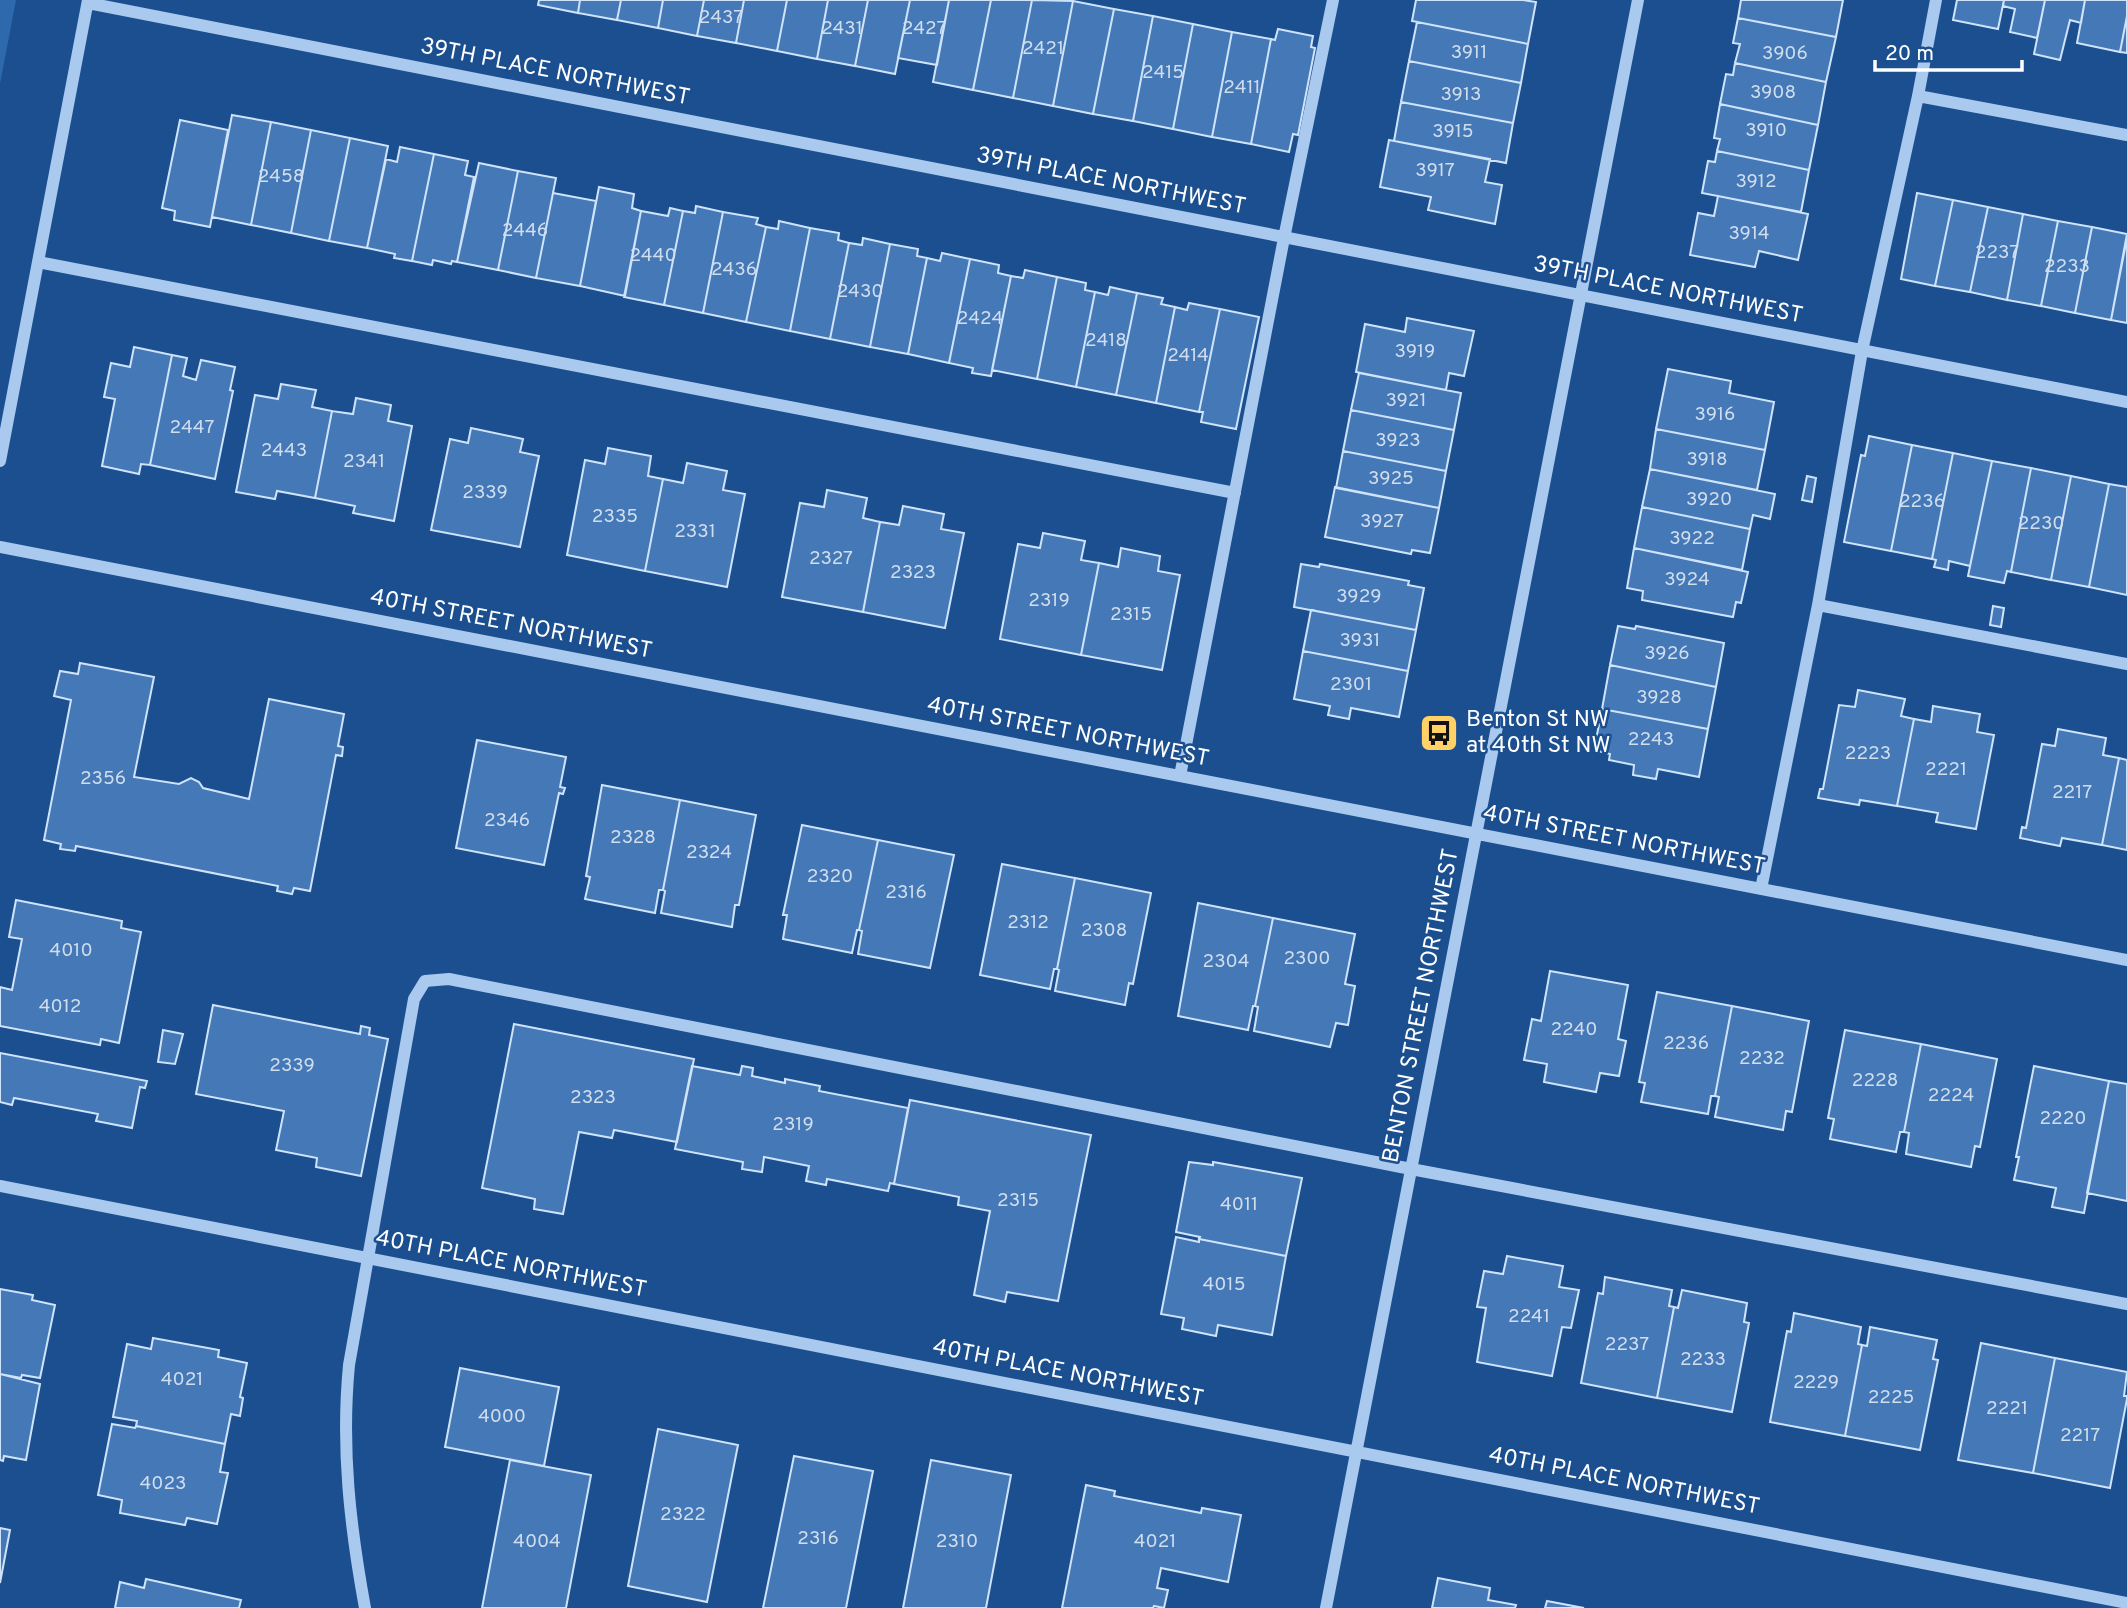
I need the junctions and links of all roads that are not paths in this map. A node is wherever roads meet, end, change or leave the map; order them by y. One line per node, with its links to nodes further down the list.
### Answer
1 (1333, 0): 7 (street)
2 (1638, 0): 9 (street, BENTON STREET NORTHWEST)
3 (1936, 0): 5 (street)
4 (88, 2): 7 (street, 39TH PLACE NORTHWEST); 8 (street)
5 (1918, 96): 6 (street); 10 (street)
6 (2127, 135)
7 (1284, 238): 9 (street, 39TH PLACE NORTHWEST); 13 (street)
8 (38, 262): 12 (street); 13 (street)
9 (1582, 295): 10 (street, 39TH PLACE NORTHWEST); 18 (street, BENTON STREET NORTHWEST)
10 (1862, 351): 11 (street, 39TH PLACE NORTHWEST); 15 (street)
11 (2127, 402)
12 (0, 461)
13 (1236, 493): 17 (street)
14 (0, 547): 17 (street, 40TH STREET NORTHWEST)
15 (1818, 605): 16 (street); 19 (street)
16 (2127, 664)
17 (1180, 776): 18 (street, 40TH STREET NORTHWEST)
18 (1476, 834): 19 (street, 40TH STREET NORTHWEST); 21 (street, BENTON STREET NORTHWEST)
19 (1761, 889): 20 (street, 40TH STREET NORTHWEST)
20 (2127, 960)
21 (1411, 1169): 23 (street); 24 (street); 25 (street, BENTON STREET NORTHWEST)
22 (0, 1186): 23 (street, 40TH PLACE NORTHWEST)
23 (368, 1258): 25 (street, 40TH PLACE NORTHWEST); 27 (street)
24 (2127, 1304)
25 (1356, 1451): 26 (street, 40TH PLACE NORTHWEST); 28 (street, BENTON STREET NORTHWEST)
26 (2127, 1603)
27 (365, 1608)
28 (1326, 1608)

